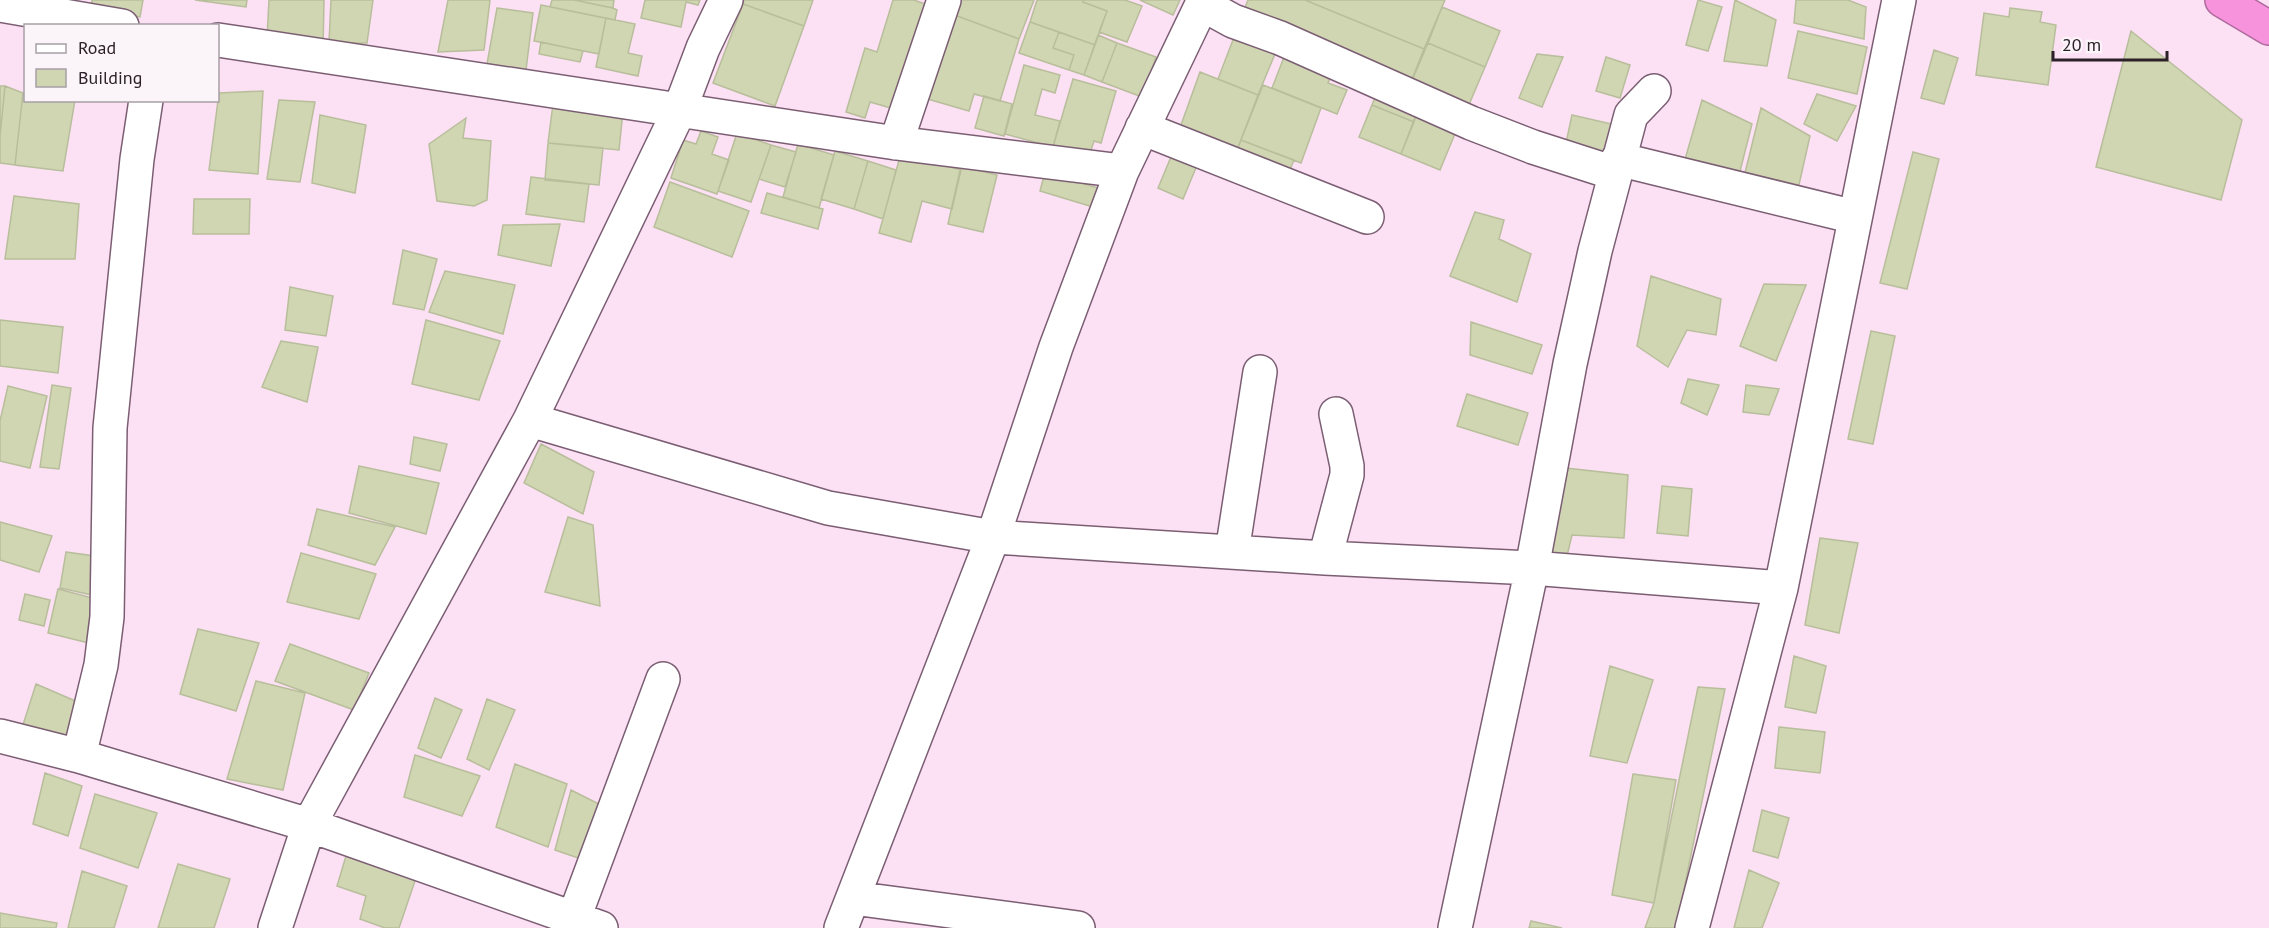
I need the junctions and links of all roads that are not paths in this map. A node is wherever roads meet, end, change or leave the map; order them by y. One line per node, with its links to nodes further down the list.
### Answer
1 (726, 0): 13 (street)
2 (944, 0): 15 (street)
3 (1899, 0): 19 (street)
4 (2222, 0): 9 (highway)
5 (1203, 2): 14 (street); 16 (street)
6 (0, 5): 7 (street)
7 (61, 8): 8 (street)
8 (115, 24)
9 (2269, 28)
10 (219, 40): 13 (street)
11 (1654, 91): 16 (street)
12 (146, 102): 30 (street)
13 (680, 109): 15 (street); 22 (street)
14 (1142, 128): 17 (street); 18 (street)
15 (896, 142): 17 (street)
16 (1616, 166): 19 (street); 26 (street)
17 (1122, 171): 23 (street)
18 (1367, 217)
19 (1855, 217): 27 (street)
20 (1260, 372): 24 (street)
21 (1336, 414): 25 (street)
22 (530, 420): 23 (street); 31 (street)
23 (993, 537): 24 (street); 32 (street)
24 (1232, 552): 25 (street)
25 (1325, 558): 26 (street)
26 (1532, 568): 27 (street); 37 (street)
27 (1781, 588): 38 (street)
28 (663, 679): 33 (street)
29 (2, 742): 30 (street)
30 (79, 756): 31 (street)
31 (309, 825): 33 (street); 34 (street)
32 (853, 898): 35 (street); 36 (street)
33 (588, 923)
34 (275, 928)
35 (841, 928)
36 (1078, 928)
37 (1455, 928)
38 (1692, 928)

